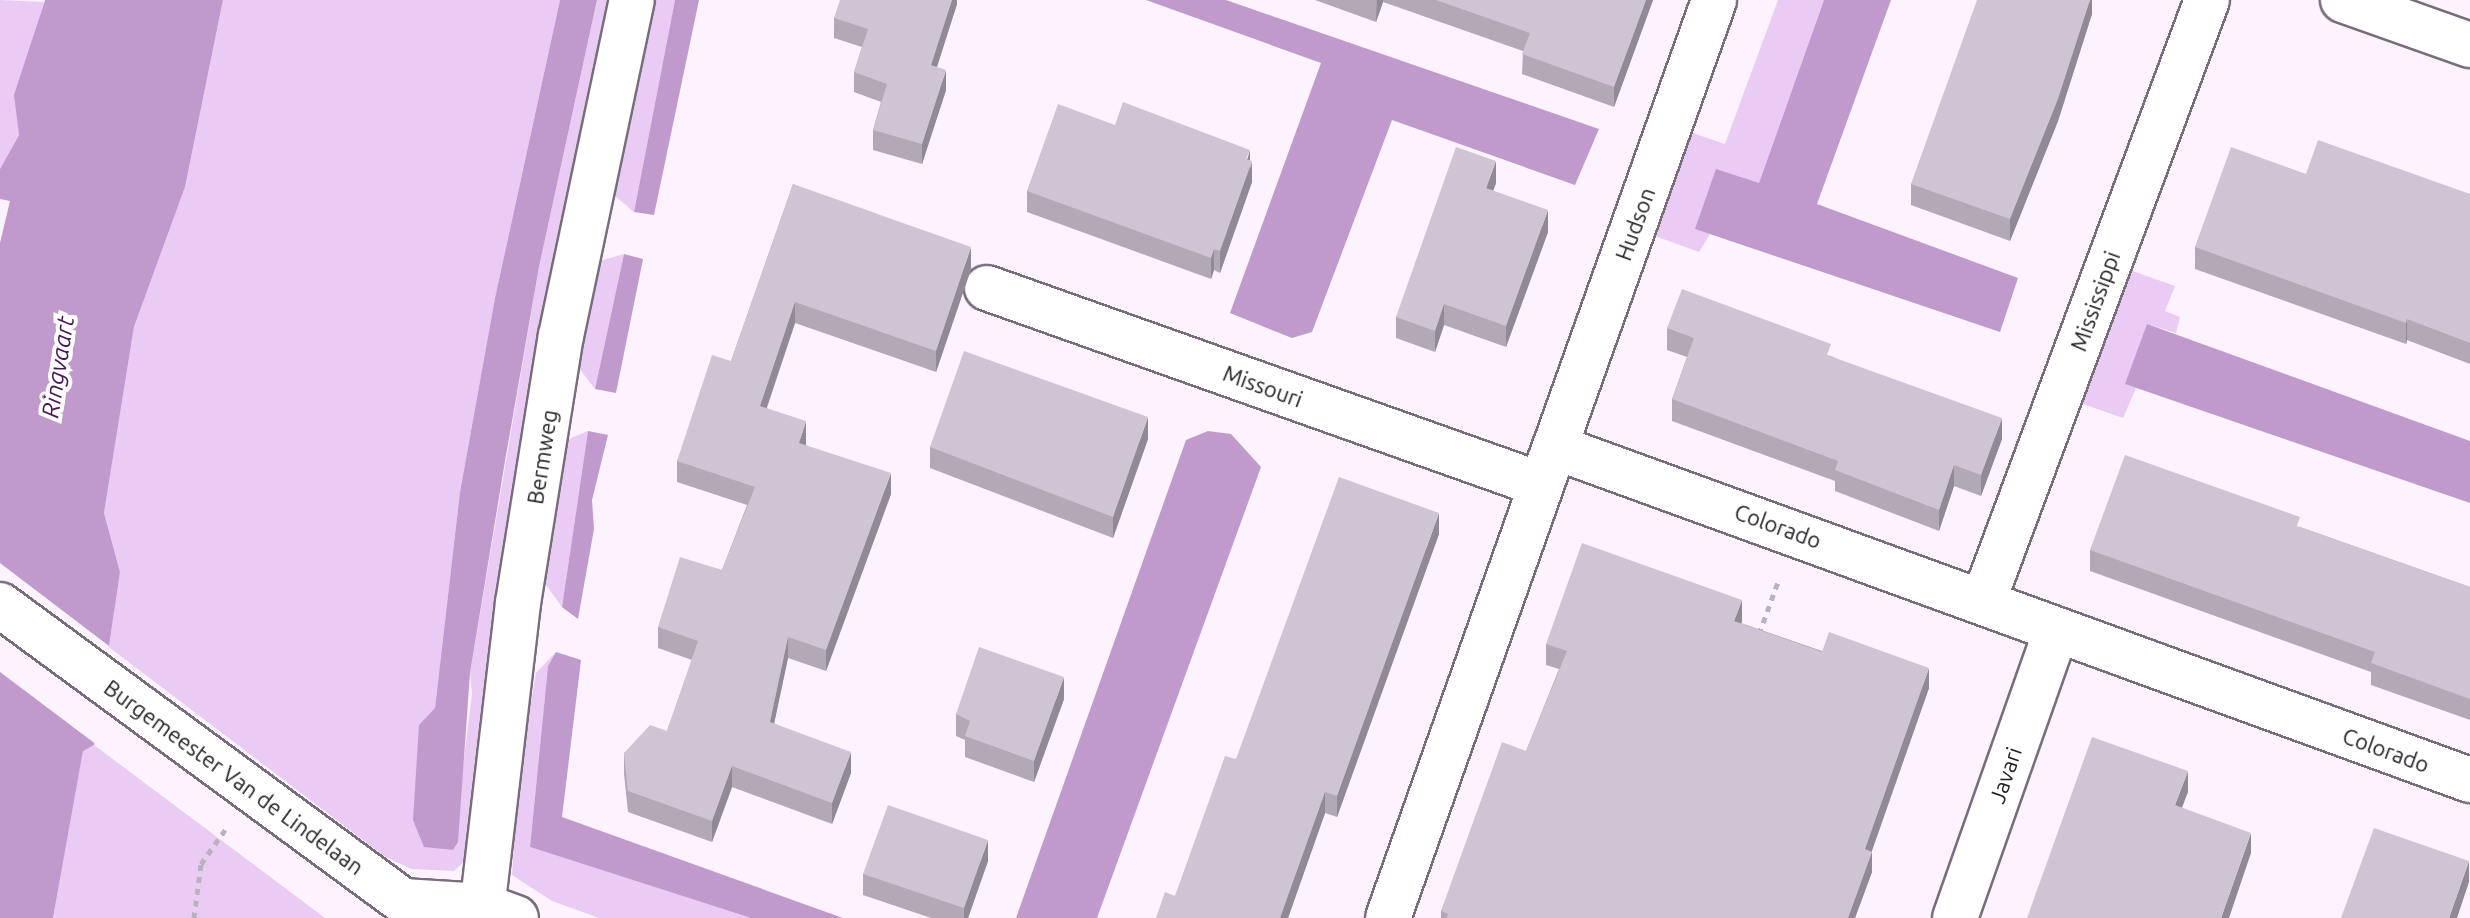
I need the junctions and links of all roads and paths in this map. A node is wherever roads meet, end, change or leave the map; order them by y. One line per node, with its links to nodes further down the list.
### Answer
1 (632, 0): 15 (street, Bermweg)
2 (1714, 0): 7 (street, Hudson)
3 (2207, 0): 9 (street, Mississippi)
4 (2343, 0): 5 (street)
5 (2470, 45)
6 (987, 288): 7 (street, Missouri)
7 (1547, 466): 8 (street, Colorado); 17 (street)
8 (1796, 532): 9 (street, Colorado); 12 (path)
9 (1983, 602): 11 (street, Colorado)
10 (0, 605): 15 (street, Burgemeester Van de Lindelaan)
11 (2056, 631): 13 (street, Colorado); 18 (street, Javari)
12 (1753, 650)
13 (2470, 780)
14 (226, 829): 16 (path)
15 (493, 914)
16 (194, 918)
17 (1388, 918)
18 (1955, 918)

